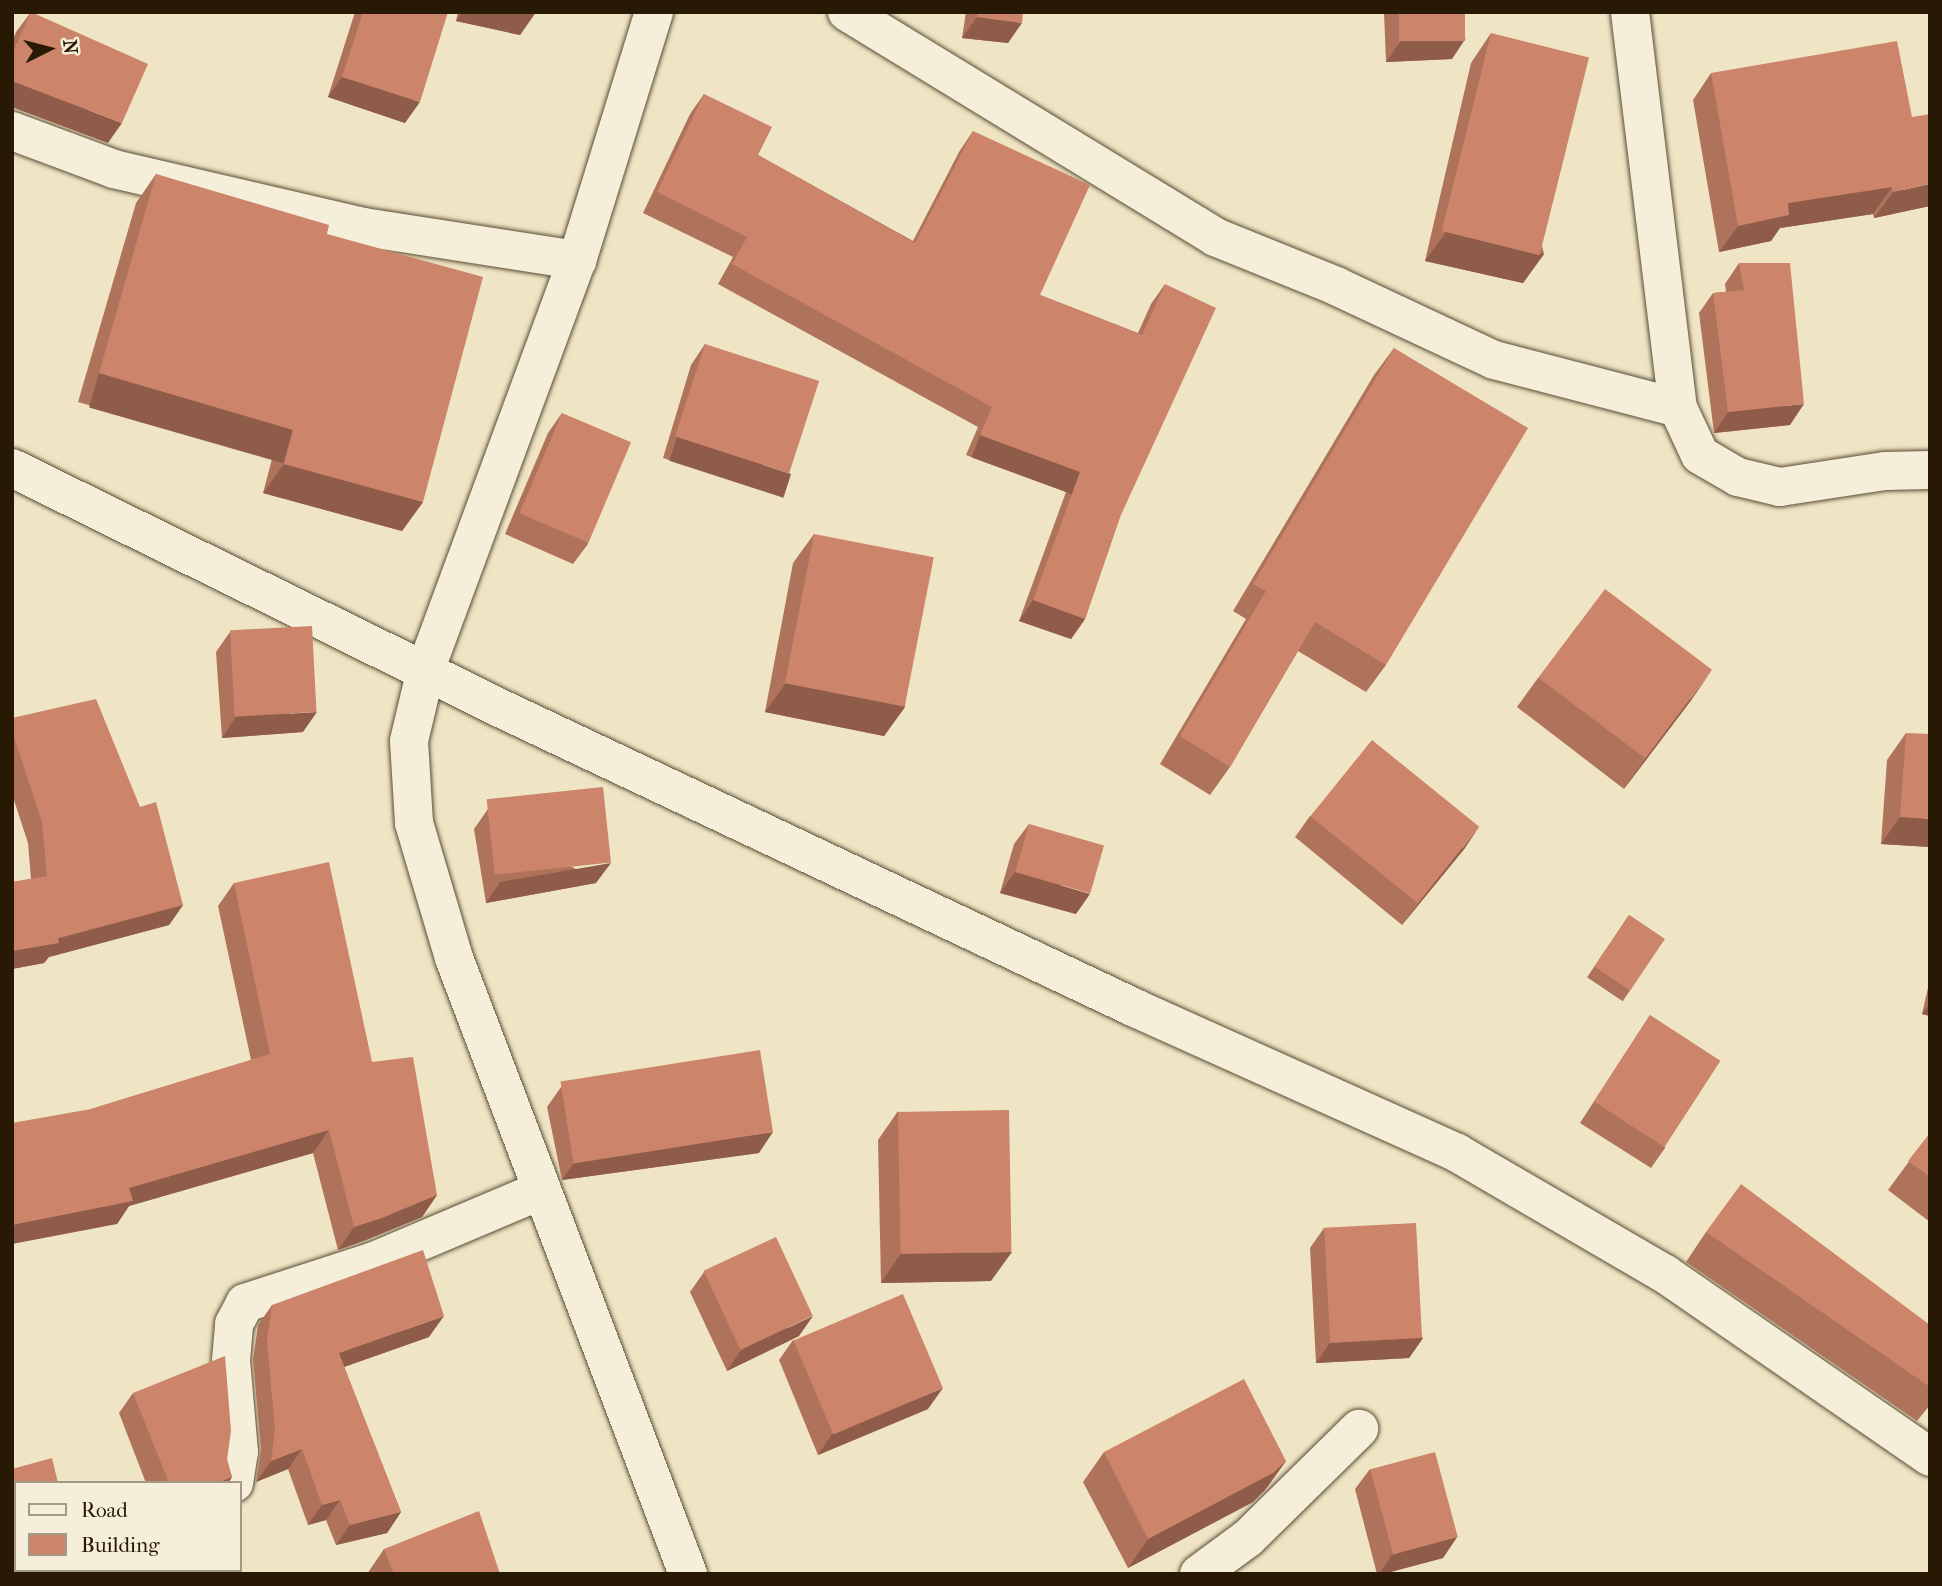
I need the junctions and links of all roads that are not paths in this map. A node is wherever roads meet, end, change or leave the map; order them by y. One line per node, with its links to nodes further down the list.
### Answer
1 (654, 12): 5 (street)
2 (847, 12): 6 (street)
3 (1630, 12): 6 (street)
4 (12, 131): 5 (street)
5 (577, 260): 9 (street)
6 (1678, 408): 8 (street)
7 (12, 468): 9 (street)
8 (1930, 470)
9 (426, 669): 10 (street); 12 (street)
10 (540, 1191): 13 (street); 14 (street)
11 (1359, 1429): 15 (street)
12 (1930, 1457)
13 (234, 1481)
14 (688, 1574)
15 (1199, 1574)

